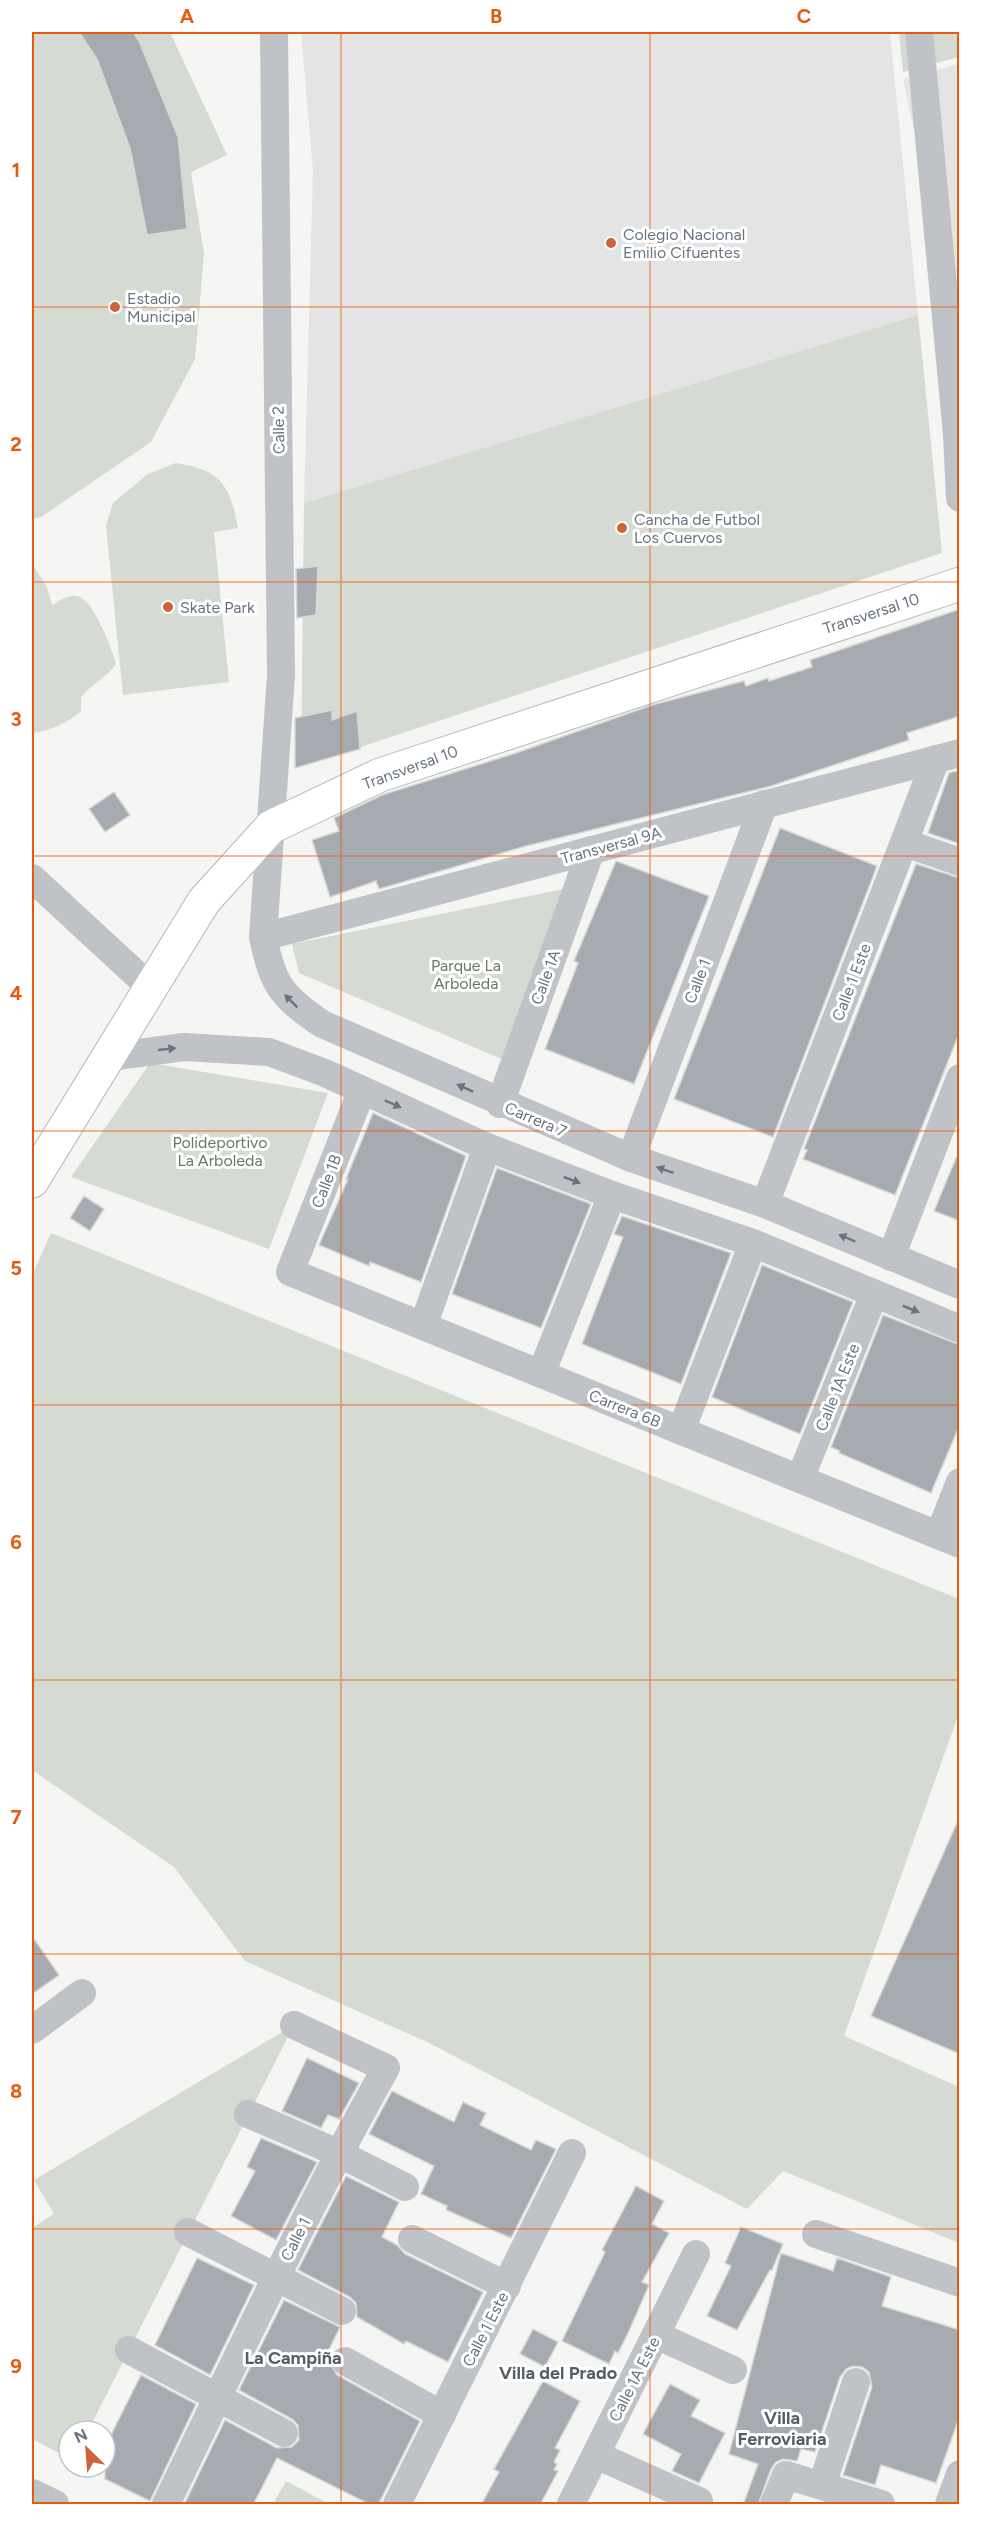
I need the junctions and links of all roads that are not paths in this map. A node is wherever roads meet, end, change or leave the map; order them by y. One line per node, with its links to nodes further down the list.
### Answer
1 (274, 32): 8 (street, Calle 2)
2 (919, 32): 3 (street)
3 (958, 435): 4 (street)
4 (960, 498)
5 (960, 584): 8 (main road, Transversal 10)
6 (948, 756): 7 (street, Transversal 9A); 9 (street, Calle 1 Este)
7 (764, 804): 10 (street, Transversal 9A); 20 (street, Calle 1)
8 (271, 827): 13 (street, Carrera 7); 14 (main road, Transversal 10)
9 (905, 843): 11 (street); 23 (street, Calle 1 Este)
10 (591, 850): 13 (street, Transversal 9A); 18 (street, Calle 1A)
11 (960, 862)
12 (32, 878): 14 (street)
13 (263, 937): 18 (street, Carrera 7, one-way to 13)
14 (151, 988): 15 (main road, Transversal 10)
15 (109, 1057): 17 (street, one-way to 17); 21 (main road, Transversal 10)
16 (960, 1078): 25 (street)
17 (362, 1090): 19 (street, one-way to 19); 26 (street, Calle 1B)
18 (500, 1104): 20 (street, Carrera 7)
19 (487, 1147): 22 (street, one-way to 22); 29 (street)
20 (631, 1158): 23 (street, Carrera 7, one-way to 20)
21 (32, 1180)
22 (612, 1195): 24 (street); 31 (street)
23 (765, 1204): 25 (street, Carrera 7, one-way to 23)
24 (753, 1243): 28 (street); 32 (street)
25 (891, 1257): 27 (street, Carrera 7)
26 (290, 1272): 29 (street, Carrera 6B)
27 (960, 1285)
28 (874, 1294): 30 (street, one-way to 30); 33 (street, Calle 1A Este)
29 (423, 1326): 31 (street, Carrera 6B)
30 (960, 1329)
31 (540, 1374): 32 (street, Carrera 6B)
32 (681, 1431): 33 (street, Carrera 6B)
33 (800, 1479): 35 (street, Carrera 6B)
34 (960, 1482): 35 (street)
35 (949, 1539)
36 (82, 1993): 38 (street)
37 (294, 2025): 40 (street, Calle 1)
38 (32, 2030)
39 (248, 2114): 40 (street)
40 (338, 2153): 42 (street); 47 (street, Calle 1)
41 (572, 2153): 49 (street, Calle 1 Este)
42 (405, 2187)
43 (188, 2232): 47 (street)
44 (816, 2234): 48 (street)
45 (412, 2239): 49 (street)
46 (696, 2254): 51 (street, Calle 1A Este)
47 (275, 2277): 50 (street); 56 (street, Calle 1)
48 (960, 2283)
49 (507, 2286): 57 (street, Calle 1 Este)
50 (342, 2311)
51 (656, 2335): 54 (street); 59 (street, Calle 1A Este)
52 (129, 2350): 56 (street)
53 (345, 2361): 57 (street)
54 (733, 2370)
55 (856, 2382): 61 (street)
56 (218, 2397): 58 (street); 65 (street, Calle 1)
57 (442, 2415): 66 (street, Calle 1 Este)
58 (284, 2433)
59 (596, 2455): 63 (street); 67 (street, Calle 1A Este)
60 (960, 2474): 70 (street)
61 (822, 2485): 68 (street); 69 (street)
62 (32, 2493): 64 (street)
63 (699, 2501)
64 (55, 2505)
65 (166, 2505)
66 (397, 2505)
67 (572, 2505)
68 (774, 2505)
69 (881, 2505)
70 (949, 2505)

